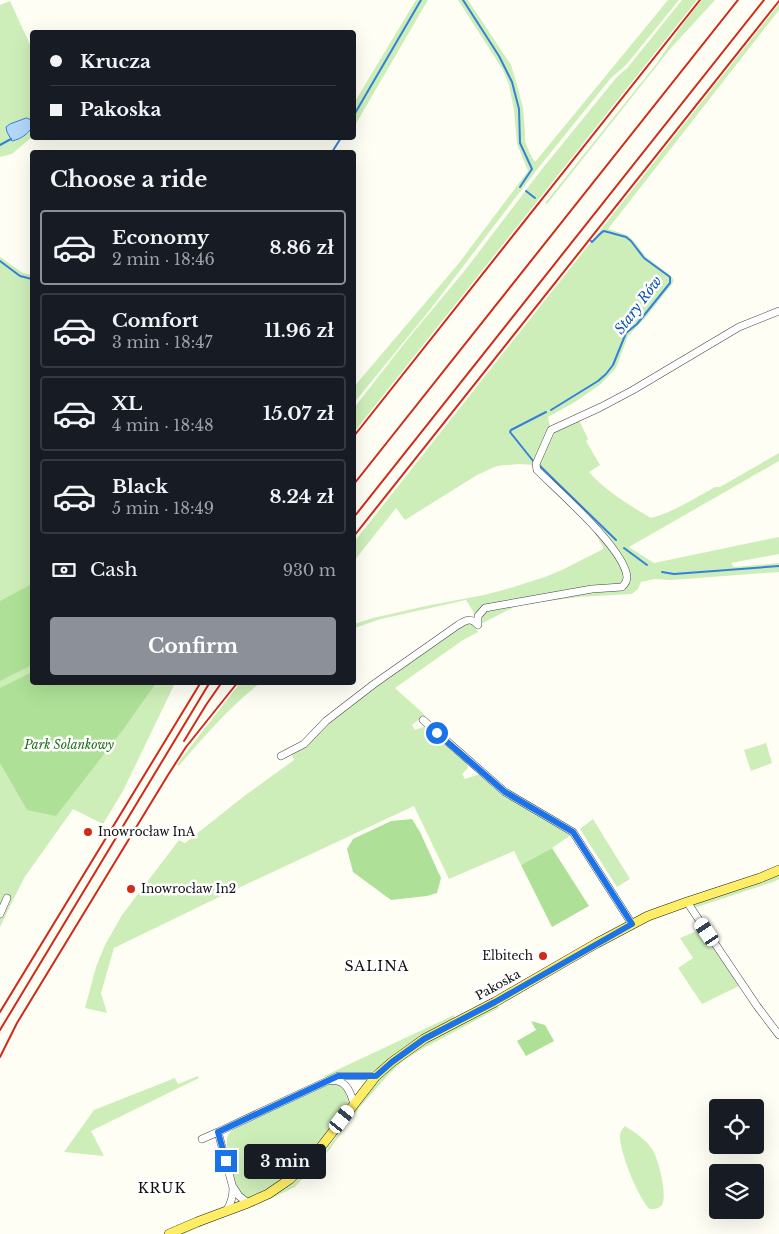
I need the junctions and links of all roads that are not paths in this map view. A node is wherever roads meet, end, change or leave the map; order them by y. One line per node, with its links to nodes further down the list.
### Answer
1 (779, 311): 3 (street)
2 (423, 720): 8 (street)
3 (281, 756)
4 (779, 870): 6 (main road, Pakoska)
5 (7, 898): 7 (street)
6 (687, 902): 8 (main road, Pakoska); 9 (street)
7 (0, 914)
8 (632, 924): 10 (main road, Pakoska)
9 (779, 1035)
10 (376, 1076): 11 (street); 12 (main road, Pakoska)
11 (324, 1082): 12 (street); 13 (street)
12 (354, 1104): 16 (main road, Pakoska)
13 (218, 1132): 14 (street); 15 (street)
14 (202, 1138)
15 (233, 1188): 16 (street); 17 (street)
16 (248, 1203): 17 (main road, Pakoska)
17 (226, 1212): 18 (main road, Pakoska)
18 (169, 1234)

